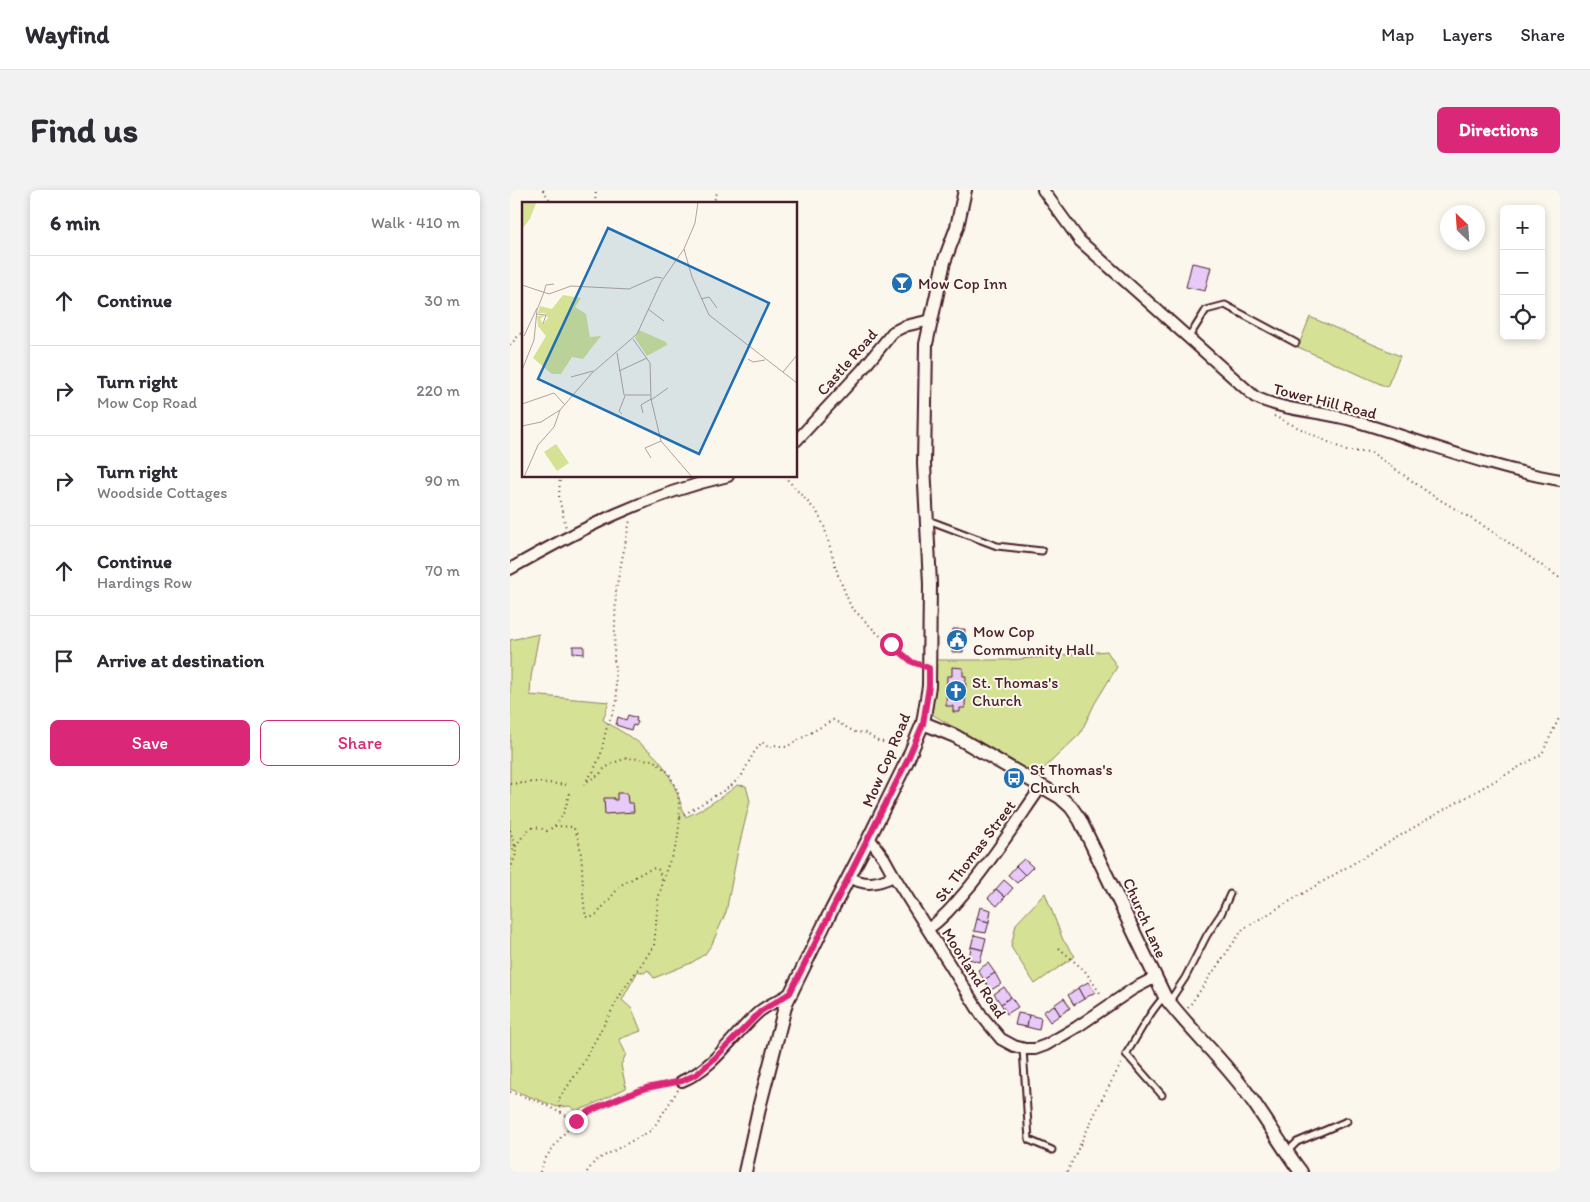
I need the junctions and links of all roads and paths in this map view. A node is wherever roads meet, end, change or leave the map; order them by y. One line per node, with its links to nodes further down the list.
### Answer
1 (543, 190): 5 (path)
2 (718, 190): 6 (path)
3 (965, 190): 7 (street, Mow Cop Road)
4 (1043, 190): 9 (street, Tower Hill Road)
5 (551, 202)
6 (714, 202)
7 (931, 320): 13 (street, Castle Road); 19 (street, Mow Cop Road)
8 (522, 332): 11 (path)
9 (1189, 336): 10 (lane); 12 (street, Tower Hill Road)
10 (1296, 343)
11 (510, 345)
12 (1271, 405): 17 (street, Tower Hill Road); 23 (path)
13 (798, 439)
14 (560, 478): 20 (path)
15 (720, 478): 18 (street)
16 (786, 478): 24 (path)
17 (1560, 480)
18 (631, 508): 20 (street); 32 (path)
19 (927, 520): 21 (lane); 24 (street, Mow Cop Road)
20 (569, 536): 22 (street)
21 (1042, 551)
22 (510, 570)
23 (1560, 578)
24 (929, 668): 26 (street, Mow Cop Road)
25 (1560, 716): 49 (path)
26 (923, 724): 27 (street, Mow Cop Road); 30 (street, Church Lane)
27 (912, 748): 32 (path); 35 (street, Mow Cop Road)
28 (510, 784): 29 (path)
29 (569, 785)
30 (1041, 788): 43 (street, St. Thomas Street); 45 (street, Church Lane)
31 (569, 794): 33 (path)
32 (680, 817): 41 (path)
33 (555, 826): 36 (path); 41 (path)
34 (510, 830): 36 (path)
35 (869, 838): 39 (street, Moorland Road); 40 (street, Mow Cop Road)
36 (515, 847): 37 (path); 38 (path)
37 (510, 852)
38 (510, 870)
39 (894, 876): 40 (street); 43 (street, Moorland Road)
40 (849, 877): 46 (street, Mow Cop Road)
41 (663, 883): 55 (path)
42 (1230, 894): 47 (lane)
43 (928, 929): 50 (street, Moorland Road)
44 (1059, 948): 48 (path)
45 (1154, 978): 47 (street, Church Lane); 48 (street)
46 (790, 993): 52 (street); 62 (street, Mow Cop Road)
47 (1167, 1000): 49 (street, Church Lane); 51 (lane)
48 (1108, 1006): 50 (street)
49 (1181, 1018): 59 (street, Church Lane)
50 (1023, 1049): 58 (lane)
51 (1126, 1054): 54 (lane); 63 (path)
52 (682, 1081): 56 (path); 61 (path)
53 (510, 1092): 55 (path)
54 (1162, 1095)
55 (561, 1112): 56 (path)
56 (576, 1121): 60 (path)
57 (1347, 1121): 59 (lane)
58 (1052, 1150)
59 (1286, 1152): 64 (street, Church Lane)
60 (540, 1172)
61 (587, 1172)
62 (745, 1172)
63 (1067, 1172)
64 (1301, 1172)

